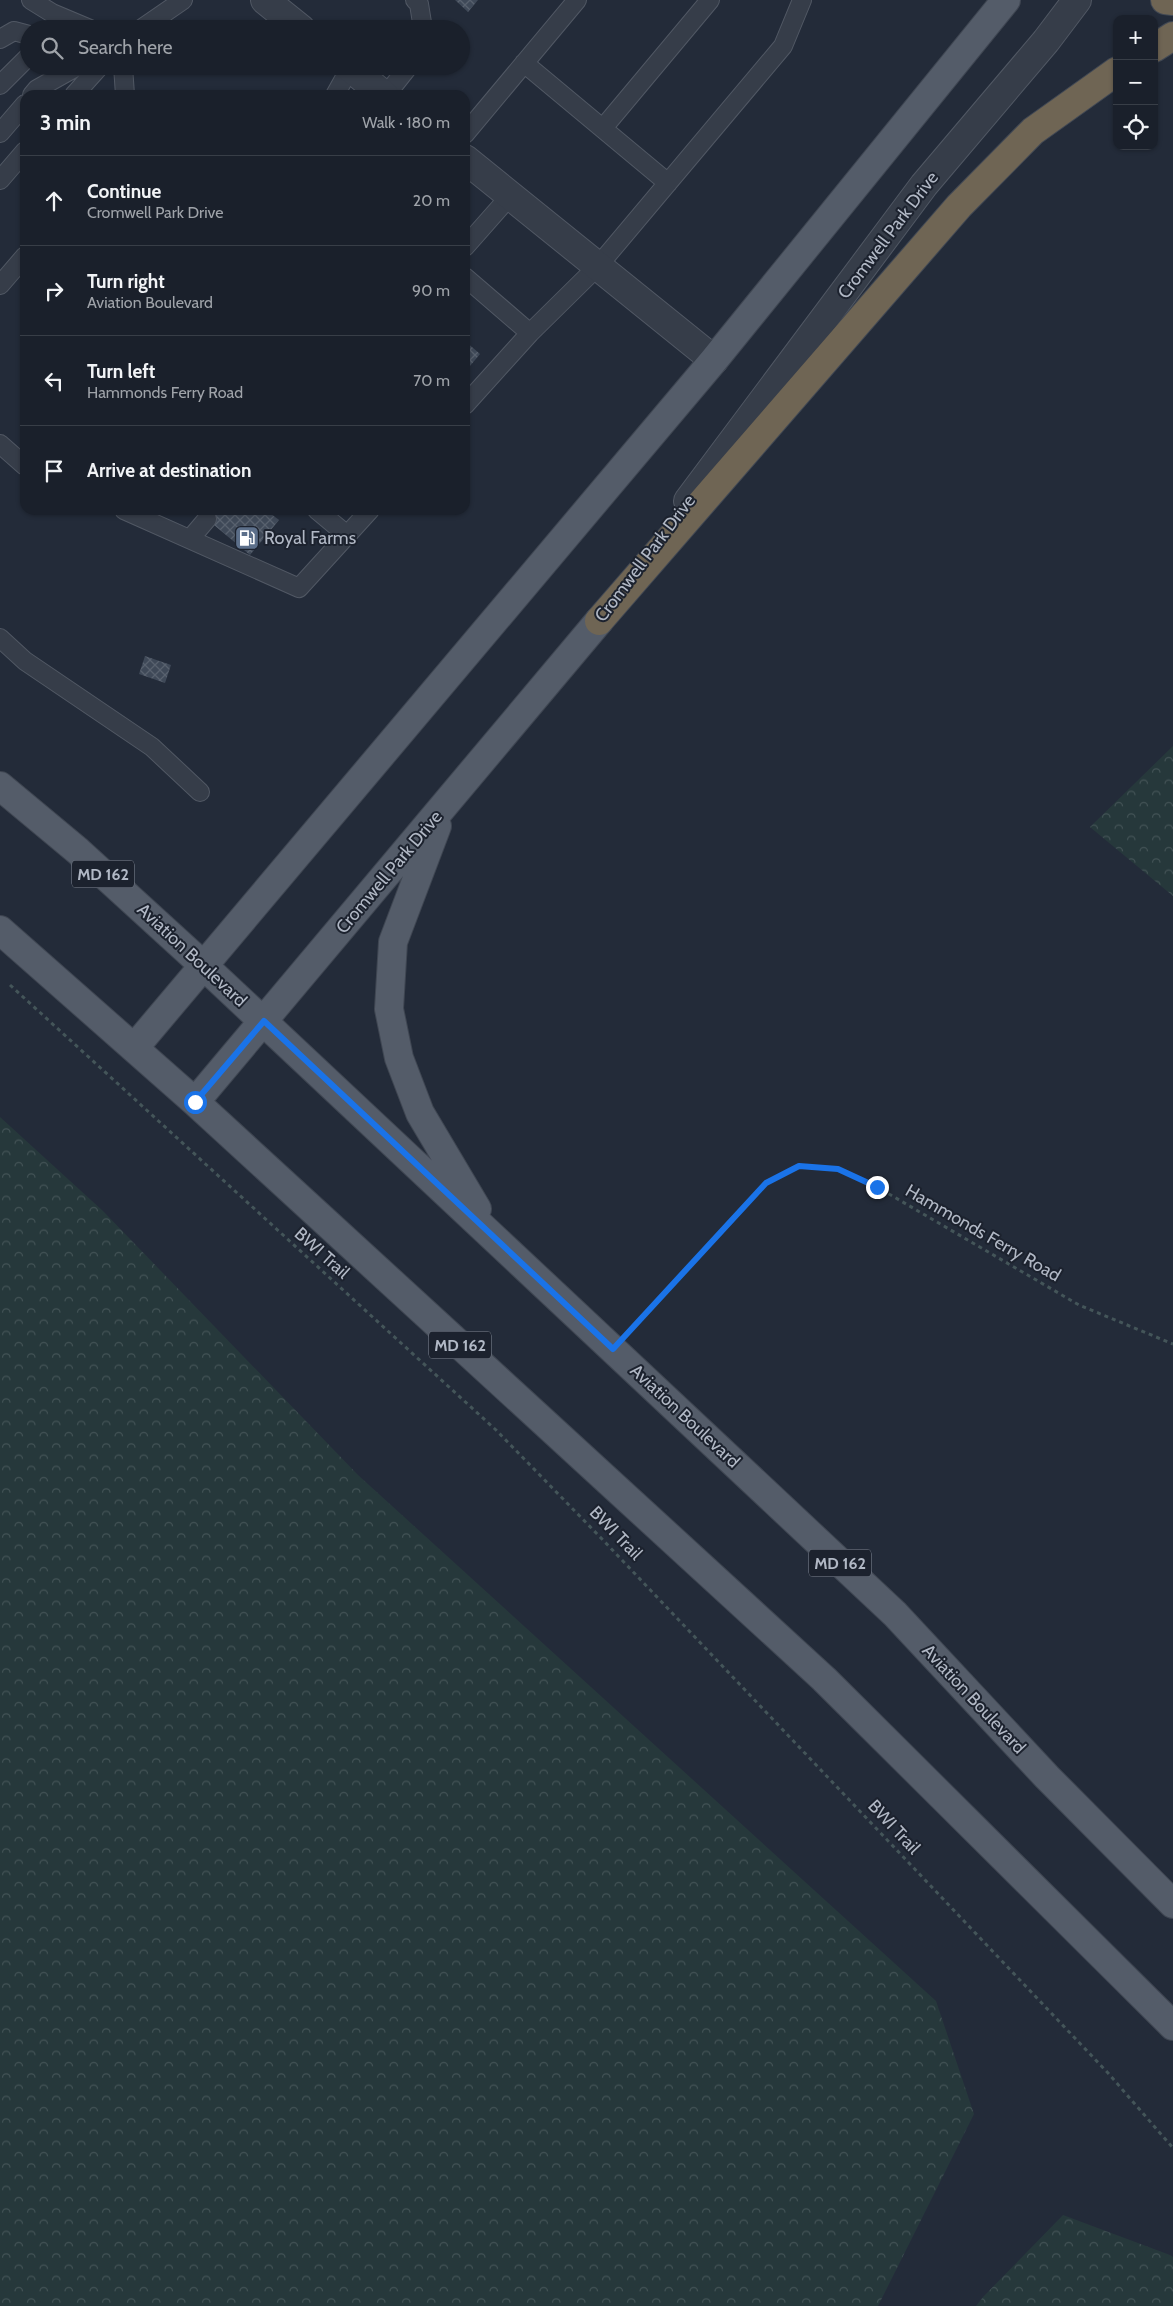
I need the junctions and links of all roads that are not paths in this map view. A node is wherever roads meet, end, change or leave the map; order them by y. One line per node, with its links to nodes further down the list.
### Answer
1 (31, 0): 12 (lane)
2 (183, 0): 13 (lane)
3 (265, 0): 14 (street)
4 (415, 0): 15 (lane)
5 (577, 0): 20 (lane)
6 (710, 0): 38 (lane)
7 (802, 0): 43 (lane)
8 (1006, 0): 51 (main road)
9 (1077, 0): 61 (street, Cromwell Park Drive)
10 (1165, 0): 11 (highway)
11 (1173, 1)
12 (69, 20)
13 (154, 20)
14 (290, 20)
15 (422, 20)
16 (20, 33): 18 (lane)
17 (1173, 36): 19 (highway)
18 (0, 39)
19 (1158, 45)
20 (524, 63): 37 (lane); 38 (lane)
21 (20, 65): 29 (lane)
22 (62, 75): 30 (lane)
23 (92, 75): 31 (lane)
24 (123, 75): 32 (lane)
25 (345, 75): 33 (lane)
26 (359, 75): 34 (street)
27 (401, 75): 35 (lane)
28 (1113, 75): 61 (highway)
29 (0, 85)
30 (36, 90)
31 (78, 90)
32 (124, 90)
33 (338, 90)
34 (379, 90)
35 (389, 90)
36 (20, 110): 39 (lane)
37 (470, 128)
38 (603, 128): 43 (lane)
39 (0, 133)
40 (20, 157): 42 (lane)
41 (470, 163): 44 (street)
42 (0, 180)
43 (668, 182): 47 (lane)
44 (510, 196): 45 (lane); 47 (street)
45 (470, 241)
46 (20, 262): 49 (lane)
47 (598, 266): 50 (lane); 51 (street)
48 (470, 281): 50 (lane)
49 (0, 284)
50 (530, 333): 52 (lane)
51 (714, 360): 67 (main road)
52 (470, 396)
53 (0, 444): 54 (lane)
54 (20, 457)
55 (153, 515): 60 (lane)
56 (323, 515): 59 (lane)
57 (365, 515): 59 (lane)
58 (207, 519): 60 (lane)
59 (347, 535): 60 (lane)
60 (190, 539)
61 (599, 620): 65 (main road, Cromwell Park Drive)
62 (0, 638): 64 (lane)
63 (0, 786): 67 (main road, Aviation Boulevard / MD 162)
64 (200, 792)
65 (445, 805): 68 (main road, Cromwell Park Drive); 71 (main road)
66 (0, 930): 69 (main road, MD 162)
67 (204, 966): 68 (main road, Aviation Boulevard / MD 162); 69 (main road)
68 (264, 1021): 70 (main road, Cromwell Park Drive); 71 (main road, Aviation Boulevard / MD 162)
69 (134, 1047): 70 (main road, MD 162)
70 (195, 1102): 73 (main road, MD 162)
71 (493, 1236): 72 (main road, Aviation Boulevard / MD 162)
72 (1173, 1904)
73 (1172, 2024)

